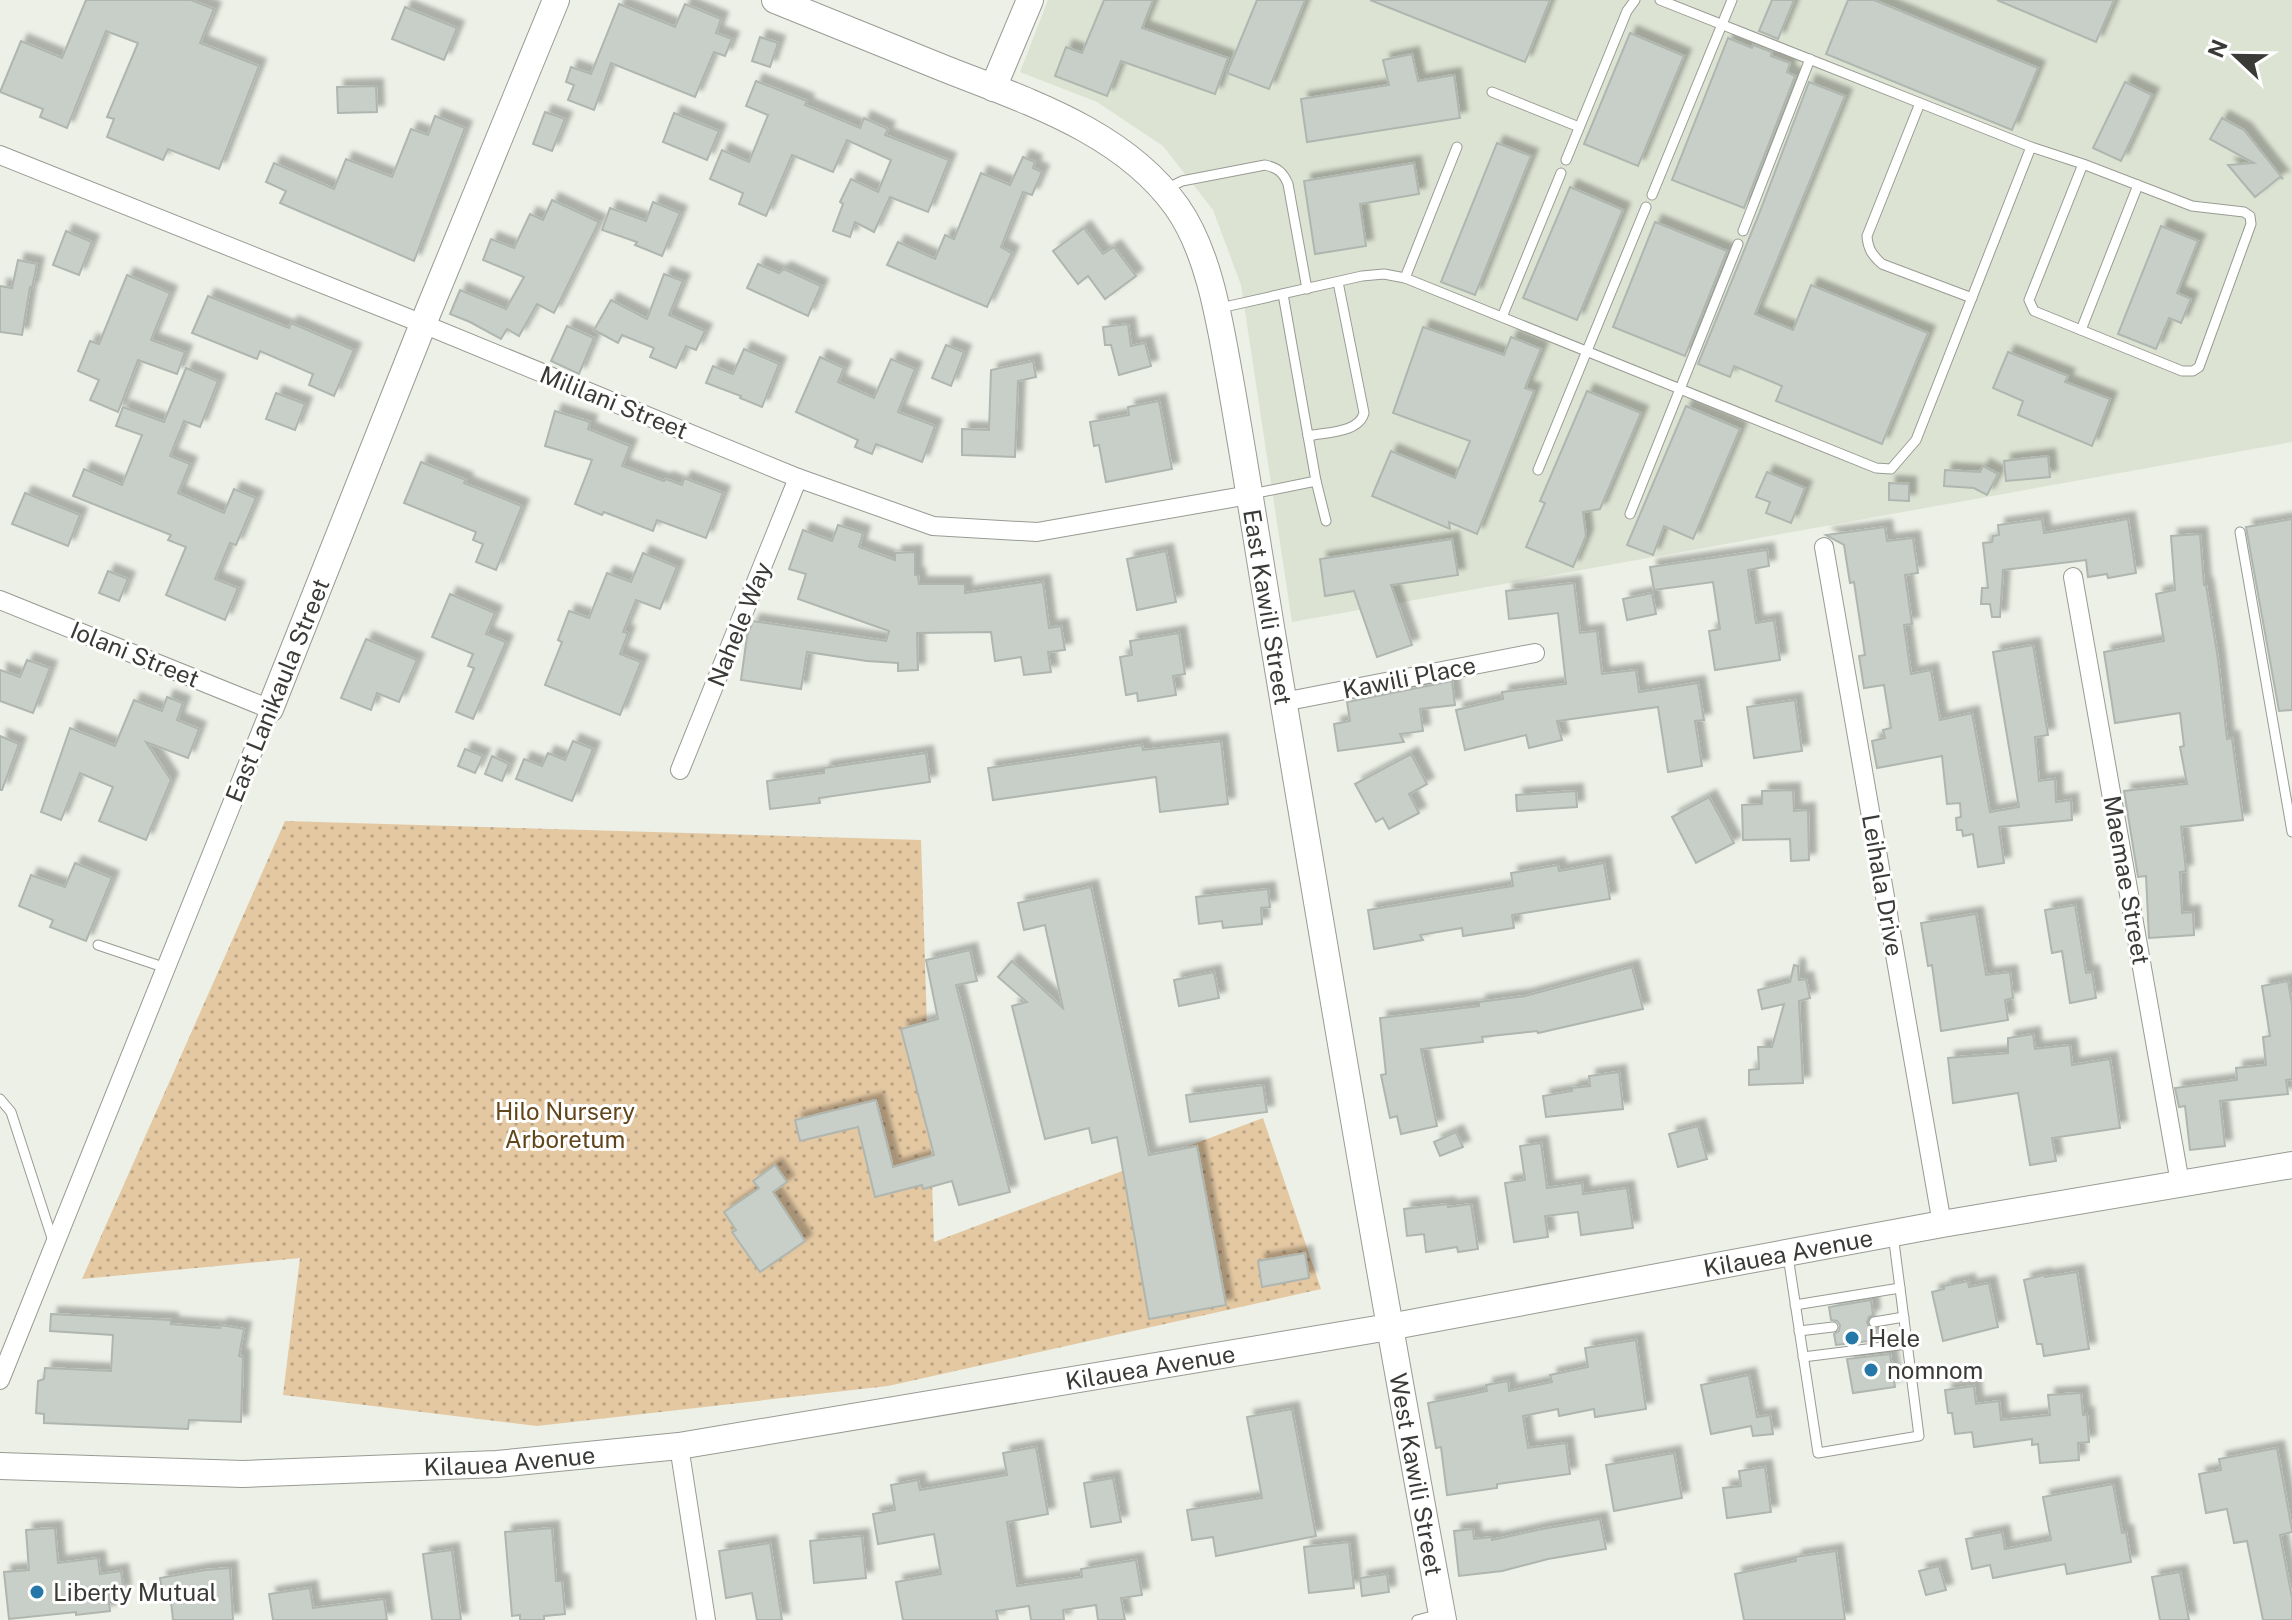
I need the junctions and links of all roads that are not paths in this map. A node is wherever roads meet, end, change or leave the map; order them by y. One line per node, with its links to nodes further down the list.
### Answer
1 (556, 0): 32 (street, East Lanikaula Street)
2 (775, 0): 9 (street, East Kawili Street)
3 (1030, 0): 9 (street)
4 (1635, 0): 12 (lane)
5 (1660, 0): 7 (lane)
6 (1732, 0): 7 (lane)
7 (1723, 24): 8 (lane); 21 (lane)
8 (1810, 59): 11 (lane); 23 (lane)
9 (993, 88): 20 (street, East Kawili Street)
10 (1492, 92): 12 (lane)
11 (1920, 103): 14 (lane); 29 (lane)
12 (1579, 127): 16 (lane)
13 (1457, 147): 25 (lane)
14 (2031, 147): 17 (lane); 29 (lane)
15 (0, 155): 32 (street, Mililani Street)
16 (1566, 160)
17 (2083, 164): 19 (lane); 33 (lane)
18 (1561, 173): 31 (lane)
19 (2138, 185): 33 (lane); 33 (lane)
20 (1163, 190): 27 (lane); 30 (street, East Kawili Street)
21 (1652, 195)
22 (1646, 207): 34 (lane)
23 (1743, 231)
24 (1738, 244): 35 (lane)
25 (1405, 278): 26 (lane); 31 (lane)
26 (1338, 282): 27 (lane); 36 (lane)
27 (1307, 289): 28 (lane)
28 (1283, 294): 30 (lane); 36 (lane)
29 (1972, 298): 35 (lane)
30 (1217, 309): 40 (street, East Kawili Street)
31 (1502, 317): 34 (lane)
32 (423, 324): 38 (street, Mililani Street); 49 (street, East Lanikaula Street)
33 (2081, 330)
34 (1587, 351): 35 (lane); 37 (lane)
35 (1681, 389): 41 (lane)
36 (1308, 436): 39 (lane)
37 (1538, 470)
38 (798, 478): 40 (street, Mililani Street); 50 (street, Nahele Way)
39 (1316, 481): 40 (lane); 42 (lane)
40 (1249, 495): 48 (street, East Kawili Street)
41 (1630, 514)
42 (1326, 521)
43 (2240, 532): 51 (lane)
44 (1824, 547): 57 (street, Leihala Drive)
45 (2073, 577): 56 (street, Maemae Street)
46 (0, 600): 49 (street, Iolani Street)
47 (1535, 653): 48 (street, Kawili Place)
48 (1283, 702): 65 (street, East Kawili Street)
49 (270, 709): 53 (street, East Lanikaula Street)
50 (680, 770)
51 (2292, 832)
52 (98, 945): 53 (lane)
53 (166, 968): 59 (street, East Lanikaula Street)
54 (0, 1099): 59 (lane)
55 (2292, 1165): 56 (street, Kilauea Avenue)
56 (2180, 1183): 57 (street, Kilauea Avenue)
57 (1942, 1224): 58 (street, Kilauea Avenue)
58 (1893, 1233): 60 (street, Kilauea Avenue); 61 (lane)
59 (54, 1245): 70 (street, East Lanikaula Street)
60 (1787, 1253): 62 (lane); 65 (street, Kilauea Avenue)
61 (1900, 1288): 62 (lane); 63 (lane)
62 (1795, 1305): 67 (lane)
63 (1904, 1317): 64 (lane); 68 (lane)
64 (1874, 1322)
65 (1389, 1327): 71 (street, Kilauea Avenue); 73 (street, West Kawili Street)
66 (1833, 1327): 67 (lane)
67 (1799, 1331): 69 (lane)
68 (1907, 1344): 69 (lane); 69 (lane)
69 (1803, 1357)
70 (0, 1380)
71 (679, 1446): 72 (street, Kilauea Avenue); 74 (street)
72 (0, 1466)
73 (1434, 1618)
74 (706, 1620)

